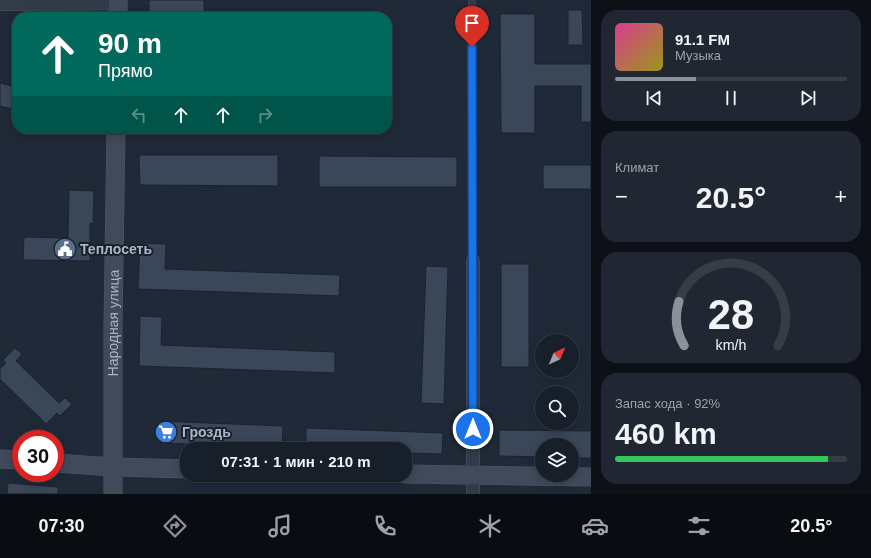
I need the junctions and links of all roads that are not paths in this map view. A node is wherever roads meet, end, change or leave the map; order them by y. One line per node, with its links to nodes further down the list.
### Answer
1 (472, 0): 5 (lane)
2 (0, 4): 3 (street)
3 (118, 6)
4 (116, 134): 9 (street, Народная улица)
5 (473, 262): 12 (street)
6 (0, 459): 7 (street)
7 (12, 460)
8 (64, 464): 9 (street)
9 (113, 467): 10 (street); 14 (street, Народная улица)
10 (180, 469)
11 (412, 474): 12 (street)
12 (473, 475): 13 (street); 15 (street)
13 (591, 477)
14 (113, 494)
15 (473, 494)

